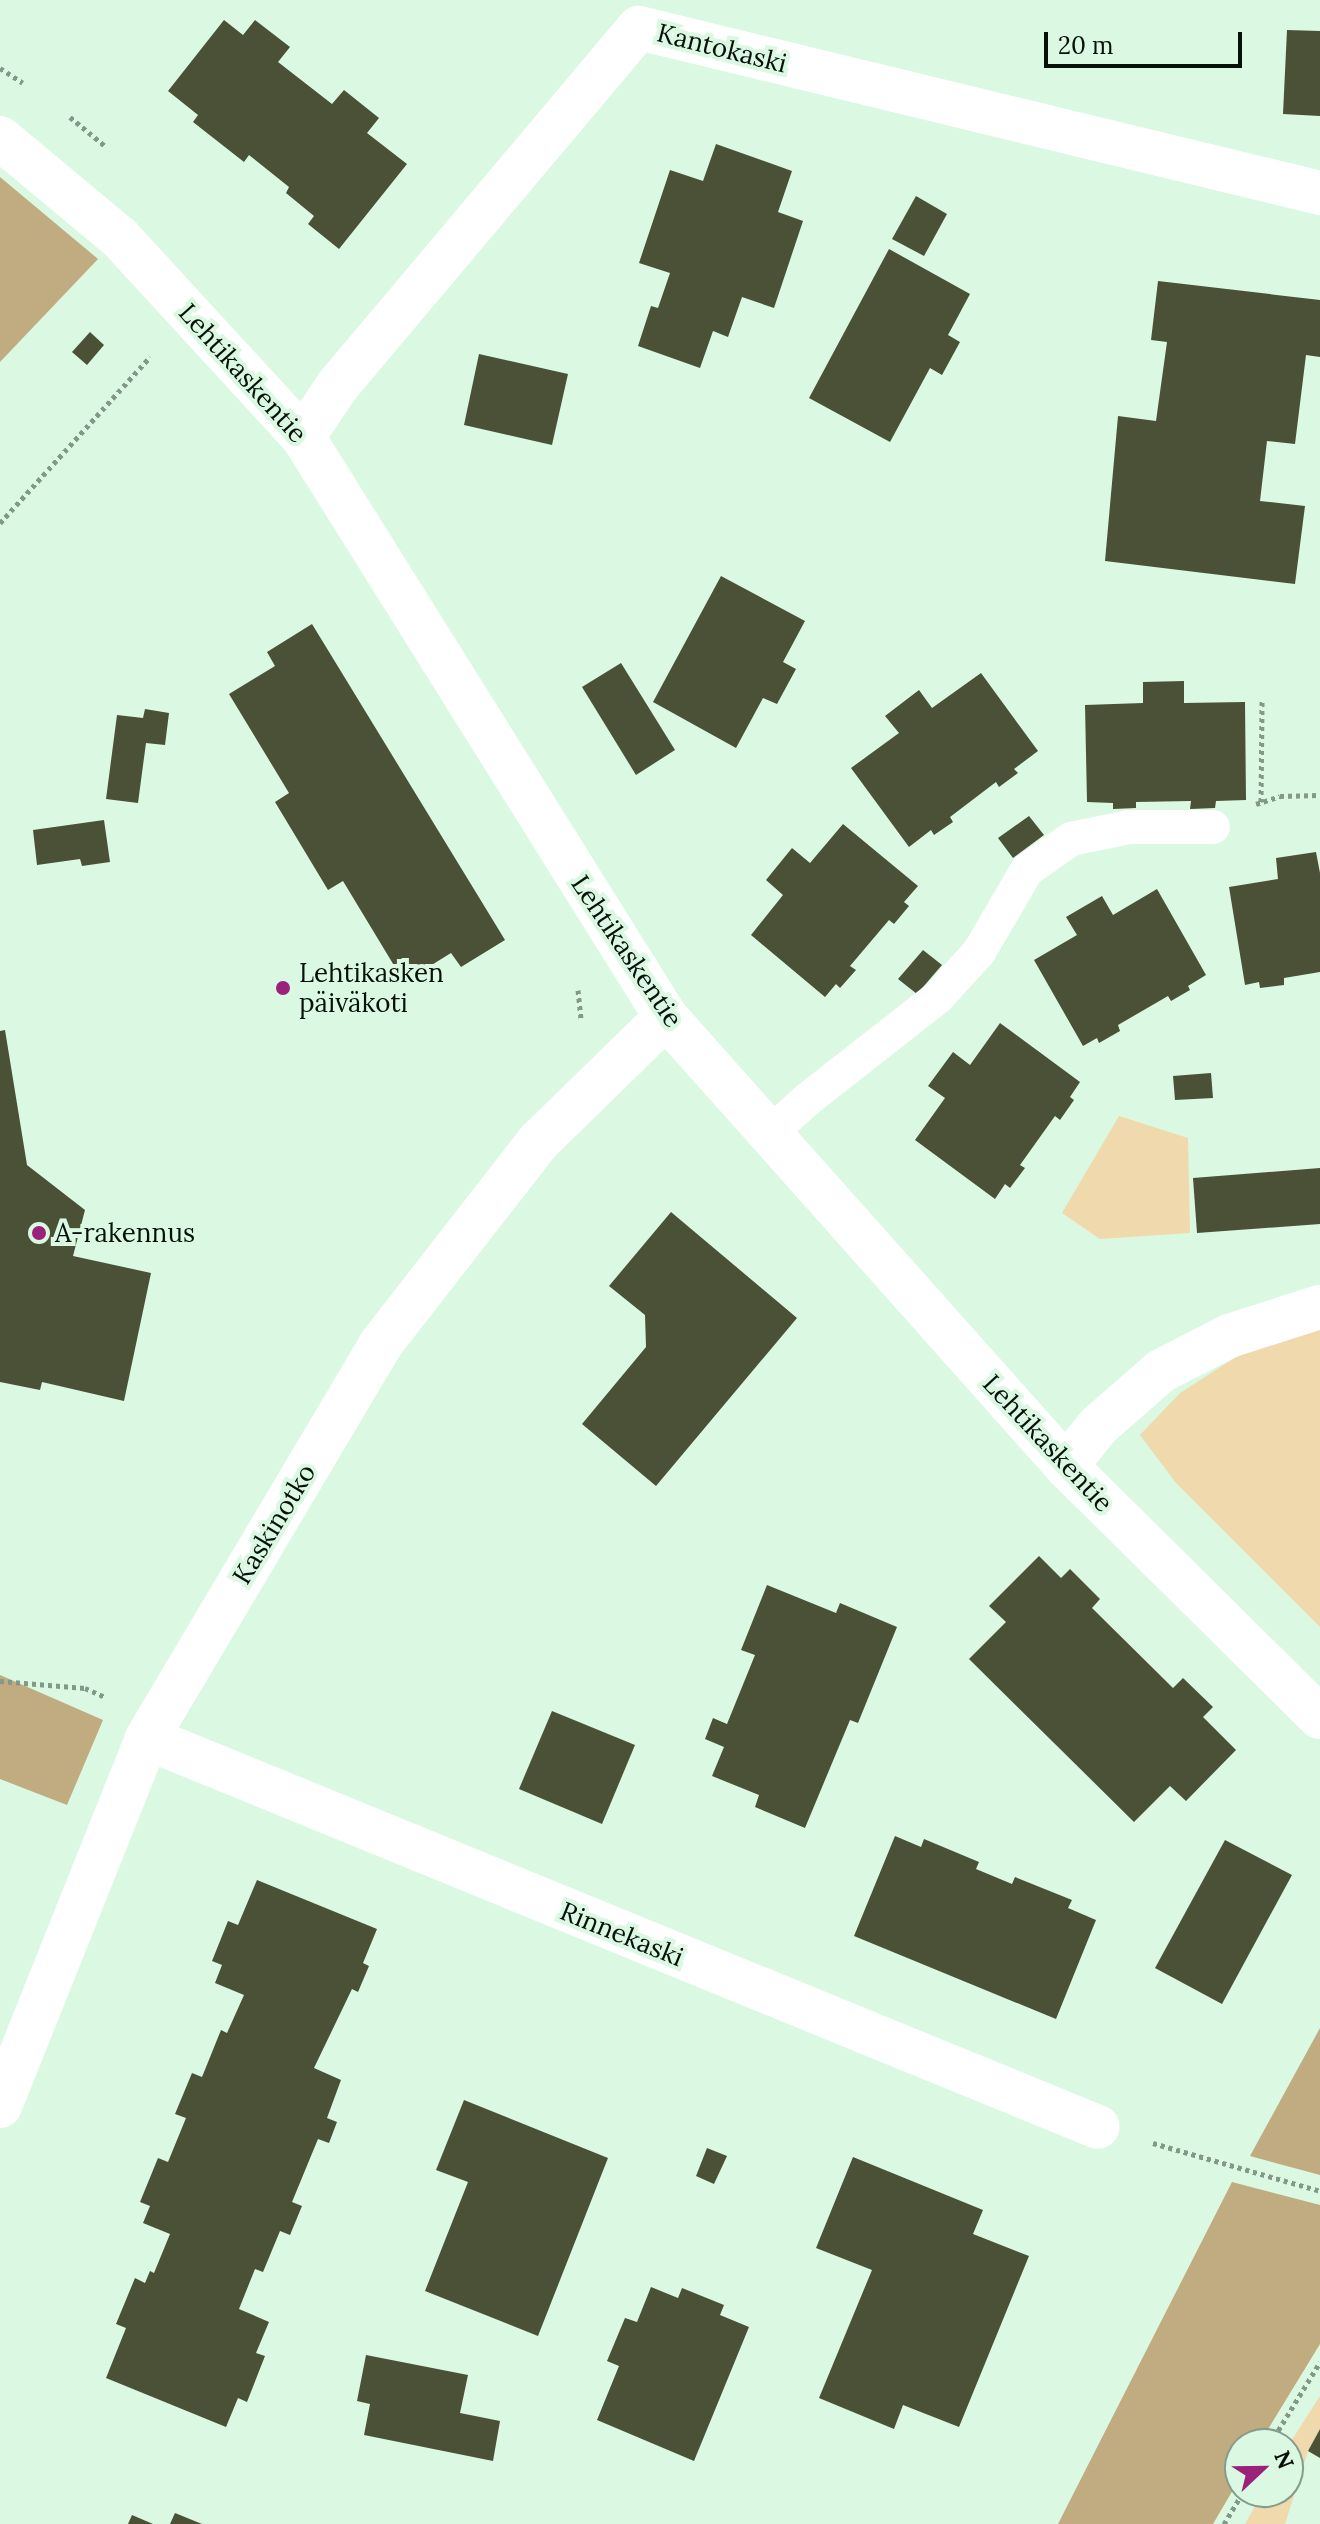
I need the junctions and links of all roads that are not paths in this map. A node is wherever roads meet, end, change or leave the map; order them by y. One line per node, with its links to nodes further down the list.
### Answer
1 (633, 14): 3 (street, Kantokaski); 4 (street, Kantokaski)
2 (0, 138): 4 (street, Lehtikaskentie)
3 (1320, 193)
4 (303, 437): 6 (street, Lehtikaskentie)
5 (1213, 827): 7 (lane)
6 (666, 1017): 7 (street, Lehtikaskentie); 11 (street, Kaskinotko)
7 (770, 1133): 9 (street, Lehtikaskentie)
8 (1320, 1307): 9 (street)
9 (1066, 1466): 10 (street, Lehtikaskentie)
10 (1320, 1717)
11 (147, 1738): 12 (street, Kaskinotko); 13 (street, Rinnekaski)
12 (0, 2106)
13 (1098, 2127)

